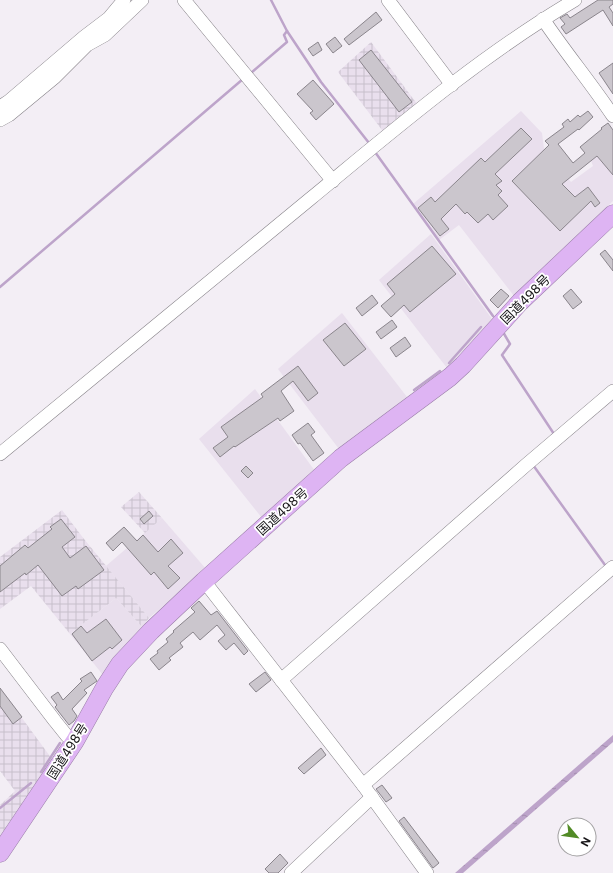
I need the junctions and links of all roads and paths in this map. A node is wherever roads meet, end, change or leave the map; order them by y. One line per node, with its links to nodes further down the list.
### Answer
1 (124, 0): 8 (street)
2 (142, 0): 10 (street)
3 (184, 0): 11 (street)
4 (388, 0): 7 (street)
5 (575, 0): 6 (street)
6 (543, 19): 7 (street); 9 (street)
7 (452, 85): 11 (street)
8 (0, 107)
9 (613, 116)
10 (0, 120)
11 (333, 181): 14 (street)
12 (613, 214): 16 (highway, 国道498号)
13 (613, 391): 18 (street)
14 (0, 454)
15 (613, 567): 20 (street)
16 (204, 580): 18 (street); 19 (highway, 国道498号)
17 (0, 649): 19 (street)
18 (281, 680): 20 (street)
19 (75, 741): 22 (highway, 国道498号)
20 (363, 785): 21 (street)
21 (372, 797): 23 (street); 24 (street)
22 (0, 853)
23 (291, 873)
24 (427, 873)

